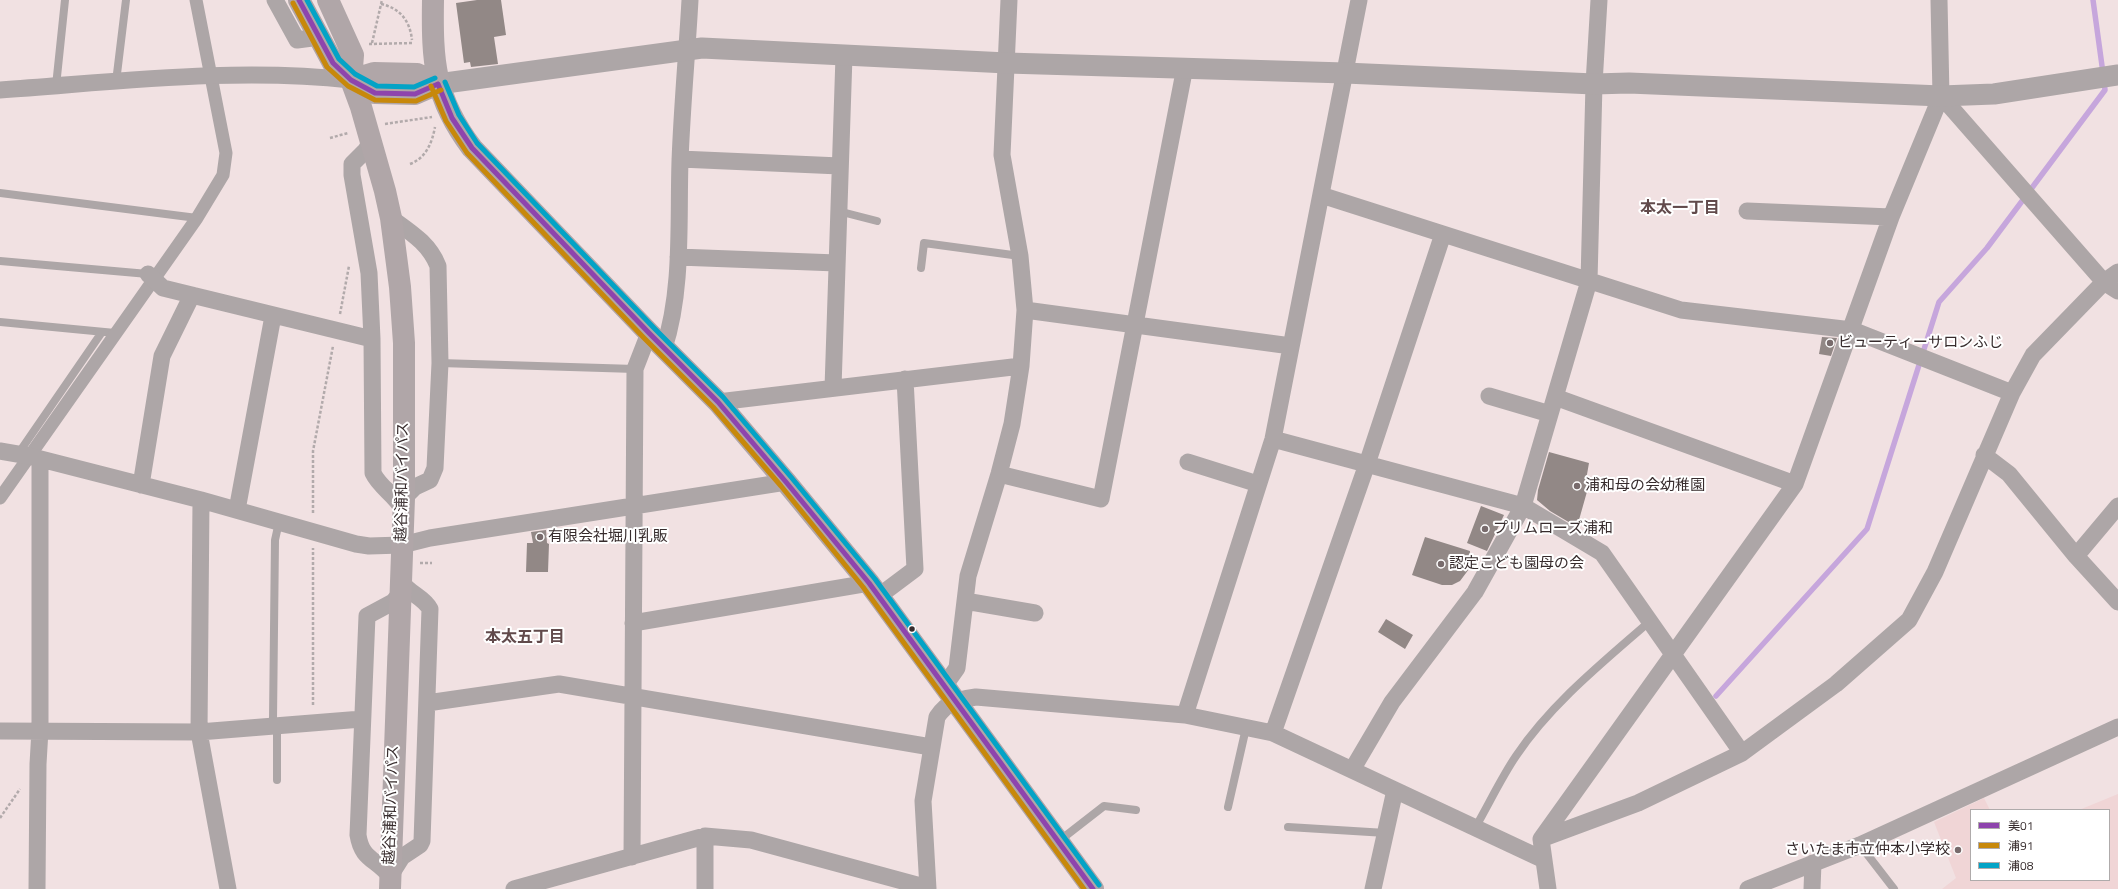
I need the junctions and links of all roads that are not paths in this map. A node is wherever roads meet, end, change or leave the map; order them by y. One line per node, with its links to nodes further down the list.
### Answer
1 (65, 0): 25 (lane)
2 (126, 0): 22 (lane)
3 (196, 0): 19 (street)
4 (275, 0): 13 (street)
5 (299, 0): 13 (highway)
6 (328, 0): 21 (highway, 越谷浦和バイパス)
7 (433, 0): 23 (highway)
8 (690, 0): 14 (street)
9 (1009, 0): 16 (street)
10 (1359, 0): 18 (street)
11 (1599, 0): 24 (street)
12 (1940, 0): 27 (street)
13 (320, 37): 21 (highway)
14 (687, 49): 15 (street); 23 (street); 29 (street)
15 (844, 56): 16 (street); 30 (street)
16 (1007, 63): 17 (street); 40 (street)
17 (1185, 67): 18 (street); 54 (street)
18 (1346, 73): 24 (street); 32 (street)
19 (212, 76): 21 (street); 22 (street); 36 (street)
20 (2118, 76): 27 (street)
21 (352, 80): 23 (highway); 28 (highway, 越谷浦和バイパス)
22 (116, 82): 25 (street)
23 (438, 84): 58 (highway)
24 (1594, 84): 27 (street); 47 (street)
25 (56, 86): 26 (street)
26 (0, 90)
27 (1941, 96): 35 (street); 48 (street)
28 (375, 133): 37 (highway, 越谷浦和バイパス); 59 (street)
29 (680, 160): 30 (street); 41 (street)
30 (840, 166): 33 (street)
31 (0, 193): 36 (lane)
32 (1321, 195): 39 (street); 60 (street)
33 (838, 211): 38 (lane); 43 (street)
34 (1747, 211): 35 (street)
35 (1891, 217): 55 (street)
36 (197, 218): 46 (street)
37 (391, 218): 62 (street); 85 (highway, 越谷浦和バイパス)
38 (877, 221)
39 (1443, 234): 47 (street); 77 (street)
40 (1020, 256): 44 (lane); 51 (street)
41 (678, 257): 43 (street); 61 (street)
42 (0, 261): 46 (lane)
43 (837, 263): 66 (street)
44 (921, 268)
45 (2118, 272): 48 (street)
46 (151, 277): 50 (street); 57 (street)
47 (1589, 281): 55 (street); 69 (street)
48 (2104, 282): 49 (street); 67 (street)
49 (2118, 291)
50 (192, 295): 52 (street); 82 (street)
51 (1026, 310): 54 (street); 63 (street)
52 (273, 316): 59 (street); 89 (street)
53 (0, 322): 56 (lane)
54 (1135, 325): 60 (street); 78 (street)
55 (1852, 330): 67 (street); 81 (street)
56 (102, 332): 57 (lane); 75 (lane)
57 (115, 333): 75 (street)
58 (648, 333): 61 (highway); 64 (street)
59 (372, 340): 85 (street)
60 (1292, 346): 72 (street)
61 (664, 348): 70 (highway)
62 (440, 363): 64 (lane); 85 (street)
63 (1021, 366): 65 (street); 78 (street)
64 (635, 369): 86 (street)
65 (905, 379): 66 (street); 94 (street)
66 (833, 388): 70 (street)
67 (2012, 393): 74 (street)
68 (1489, 396): 71 (street)
69 (1555, 398): 71 (street); 81 (street)
70 (718, 402): 79 (highway)
71 (1550, 414): 87 (street)
72 (1273, 438): 77 (street); 80 (street)
73 (0, 451): 75 (street)
74 (1984, 455): 92 (street); 114 (street)
75 (29, 456): 82 (street); 83 (street); 109 (street)
76 (1188, 462): 80 (street)
77 (1367, 464): 87 (street); 112 (street)
78 (999, 474): 95 (street)
79 (786, 482): 86 (street); 94 (highway)
80 (1258, 484): 104 (street)
81 (1795, 484): 100 (street)
82 (141, 485): 84 (street)
83 (0, 498)
84 (201, 500): 89 (street); 111 (street)
85 (404, 504): 91 (highway, 越谷浦和バイパス)
86 (634, 505): 91 (street); 99 (street)
87 (1523, 506): 98 (street); 115 (street)
88 (2118, 506): 92 (street)
89 (237, 510): 90 (street)
90 (279, 522): 91 (street); 106 (lane)
91 (402, 546): 93 (highway, 越谷浦和バイパス)
92 (2076, 556): 96 (street)
93 (400, 587): 103 (street); 105 (street); 130 (highway, 越谷浦和バイパス)
94 (874, 590): 99 (street); 101 (highway)
95 (965, 601): 97 (street); 101 (street)
96 (2118, 602)
97 (1035, 614)
98 (1649, 622): 100 (street); 121 (lane)
99 (633, 623): 102 (street)
100 (1673, 656): 114 (street); 124 (street)
101 (950, 693): 104 (street); 113 (street); 125 (highway)
102 (633, 696): 103 (street); 113 (street); 127 (street)
103 (427, 703): 130 (street)
104 (1184, 715): 108 (street)
105 (362, 719): 106 (street); 130 (street)
106 (277, 726): 111 (street); 116 (lane)
107 (2118, 727): 126 (street)
108 (1246, 728): 112 (street); 118 (lane)
109 (40, 730): 110 (street); 111 (street); 132 (street)
110 (0, 731)
111 (199, 732): 133 (street)
112 (1273, 733): 115 (street)
113 (931, 747): 136 (street)
114 (1742, 753): 124 (street)
115 (1352, 770): 117 (street)
116 (277, 780)
117 (1395, 790): 121 (street); 122 (street)
118 (1228, 807)
119 (1136, 810): 125 (lane)
120 (1288, 828): 122 (lane)
121 (1475, 828): 128 (street)
122 (1386, 834): 138 (street)
123 (705, 836): 127 (street); 135 (street); 136 (street)
124 (1541, 839): 128 (street)
125 (1058, 841): 137 (highway)
126 (1860, 845): 129 (street); 142 (lane)
127 (632, 857): 131 (street)
128 (1542, 859): 139 (street)
129 (1813, 863): 140 (street); 141 (street)
130 (390, 882)
131 (547, 884): 134 (street)
132 (37, 889)
133 (228, 889)
134 (514, 889)
135 (705, 889)
136 (928, 889)
137 (1093, 889)
138 (1373, 889)
139 (1548, 889)
140 (1748, 889)
141 (1812, 889)
142 (1894, 889)

